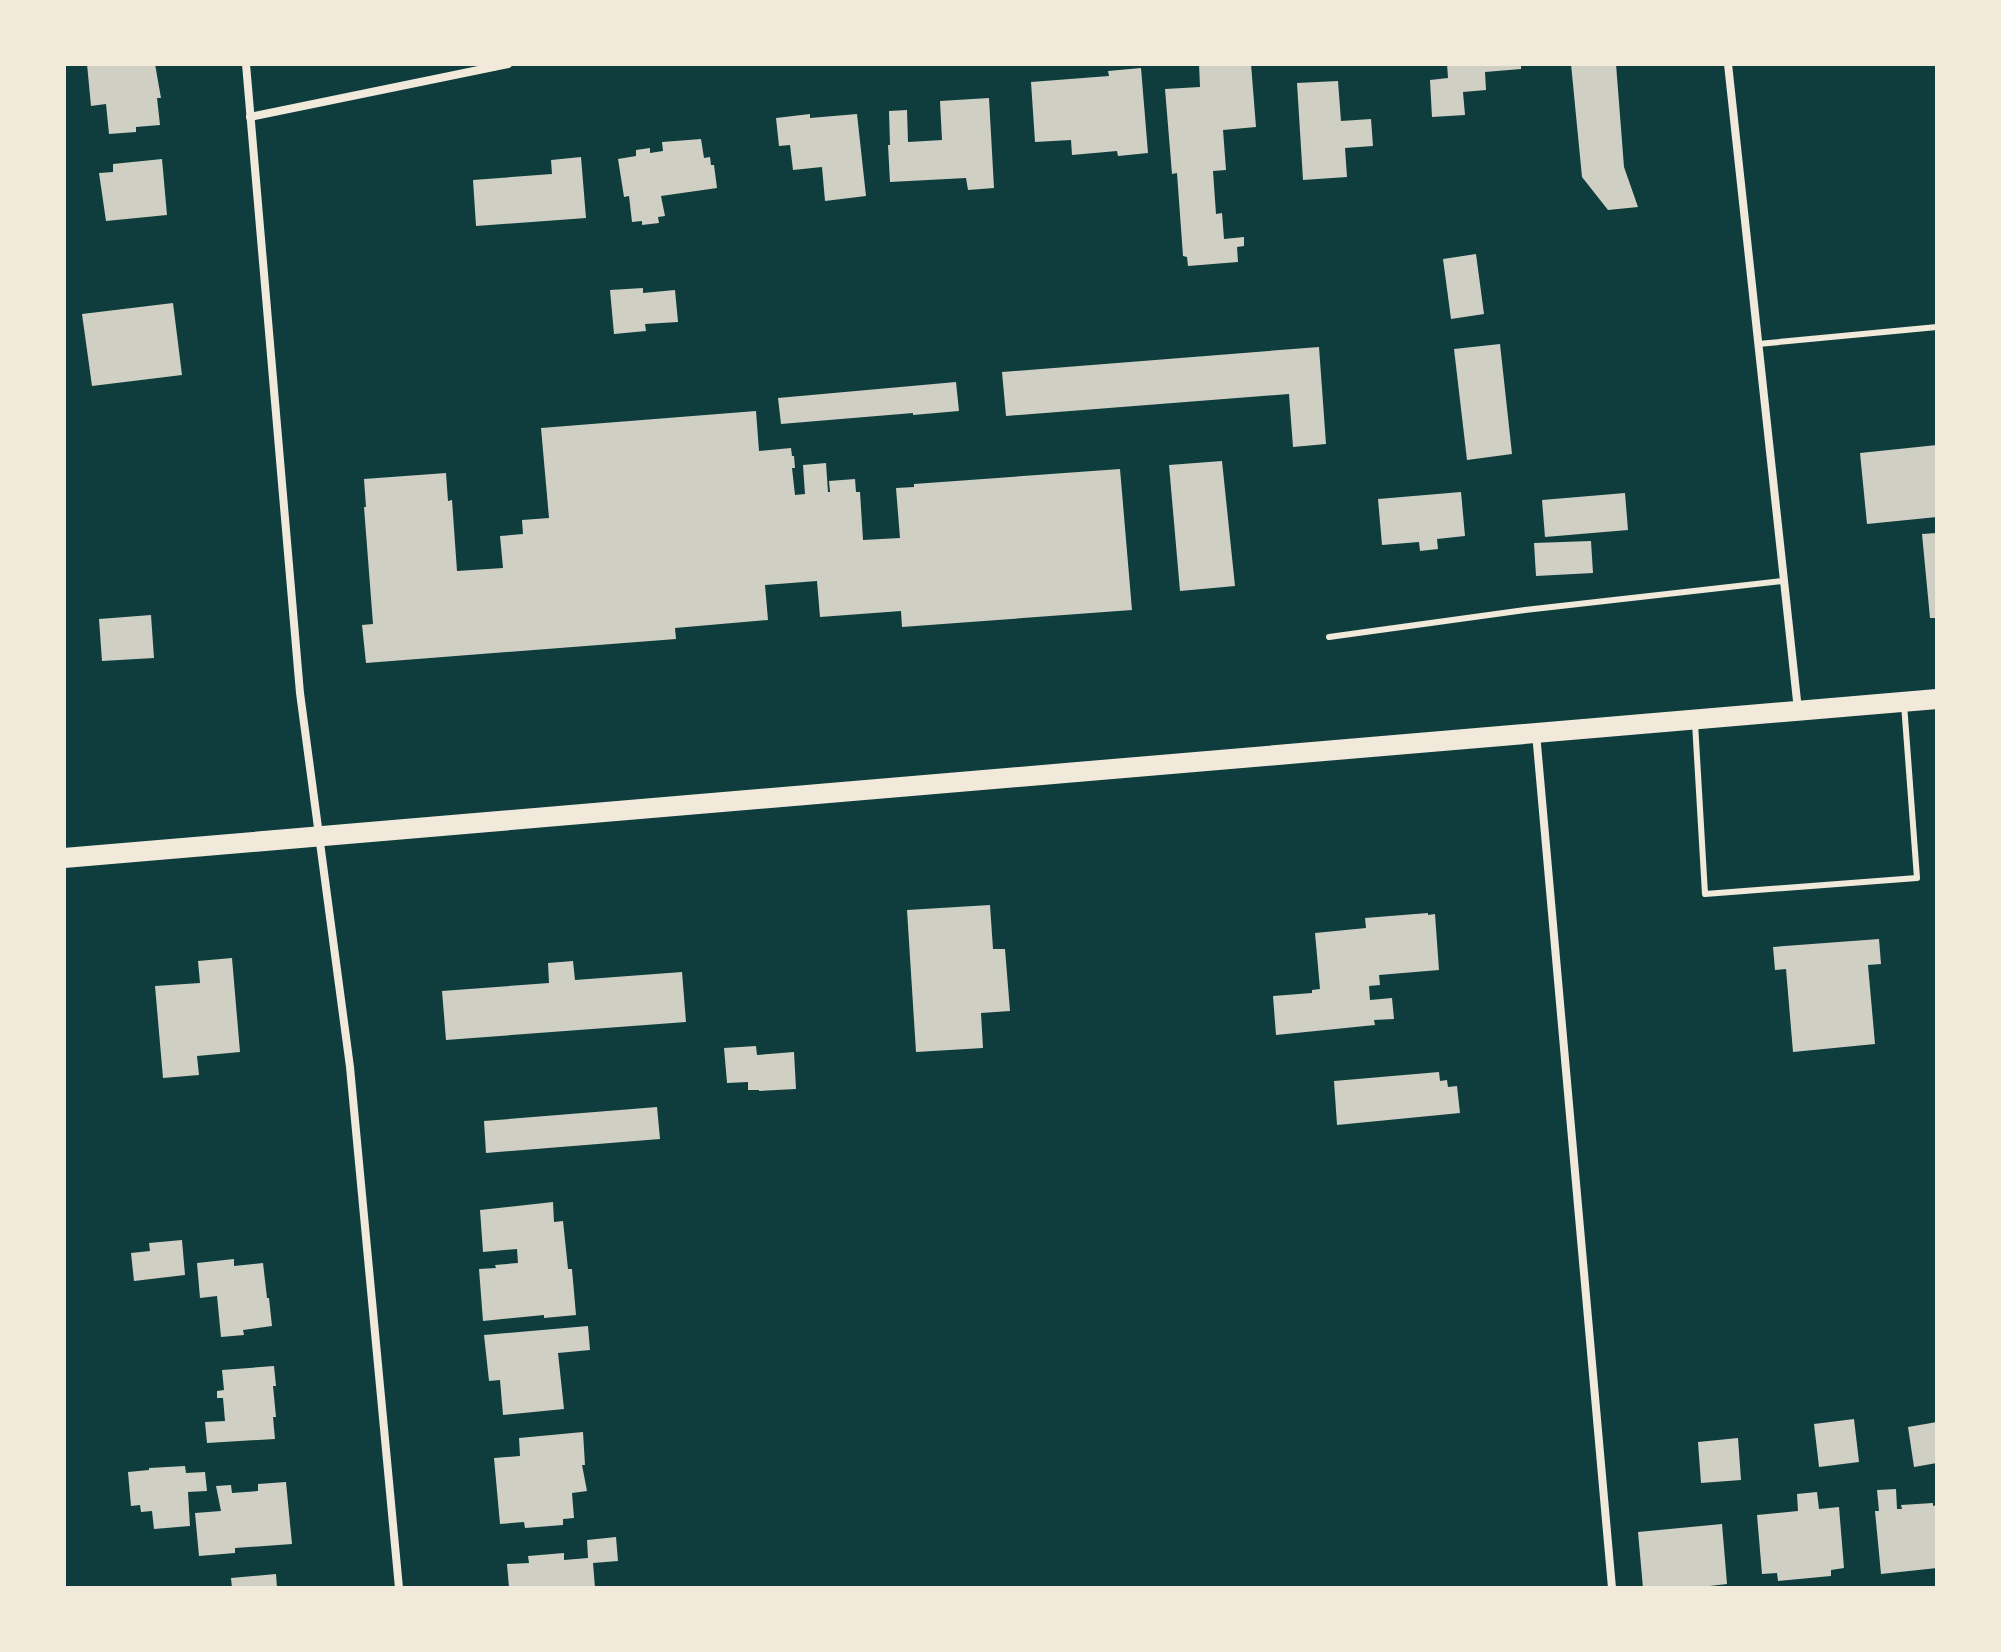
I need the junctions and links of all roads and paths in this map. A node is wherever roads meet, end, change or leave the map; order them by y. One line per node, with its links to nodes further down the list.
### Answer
1 (246, 64): 4 (street)
2 (508, 64): 4 (street)
3 (1728, 64): 6 (street)
4 (250, 117): 14 (street)
5 (1937, 327): 6 (lane)
6 (1758, 344): 7 (street)
7 (1783, 581): 8 (lane); 11 (street)
8 (1329, 637)
9 (1937, 699): 10 (main road)
10 (1904, 702): 11 (main road); 12 (lane)
11 (1798, 710): 12 (main road)
12 (1694, 720): 13 (main road)
13 (1536, 733): 14 (main road); 17 (street)
14 (320, 837): 15 (main road); 16 (street)
15 (64, 858)
16 (399, 1588)
17 (1612, 1588)

